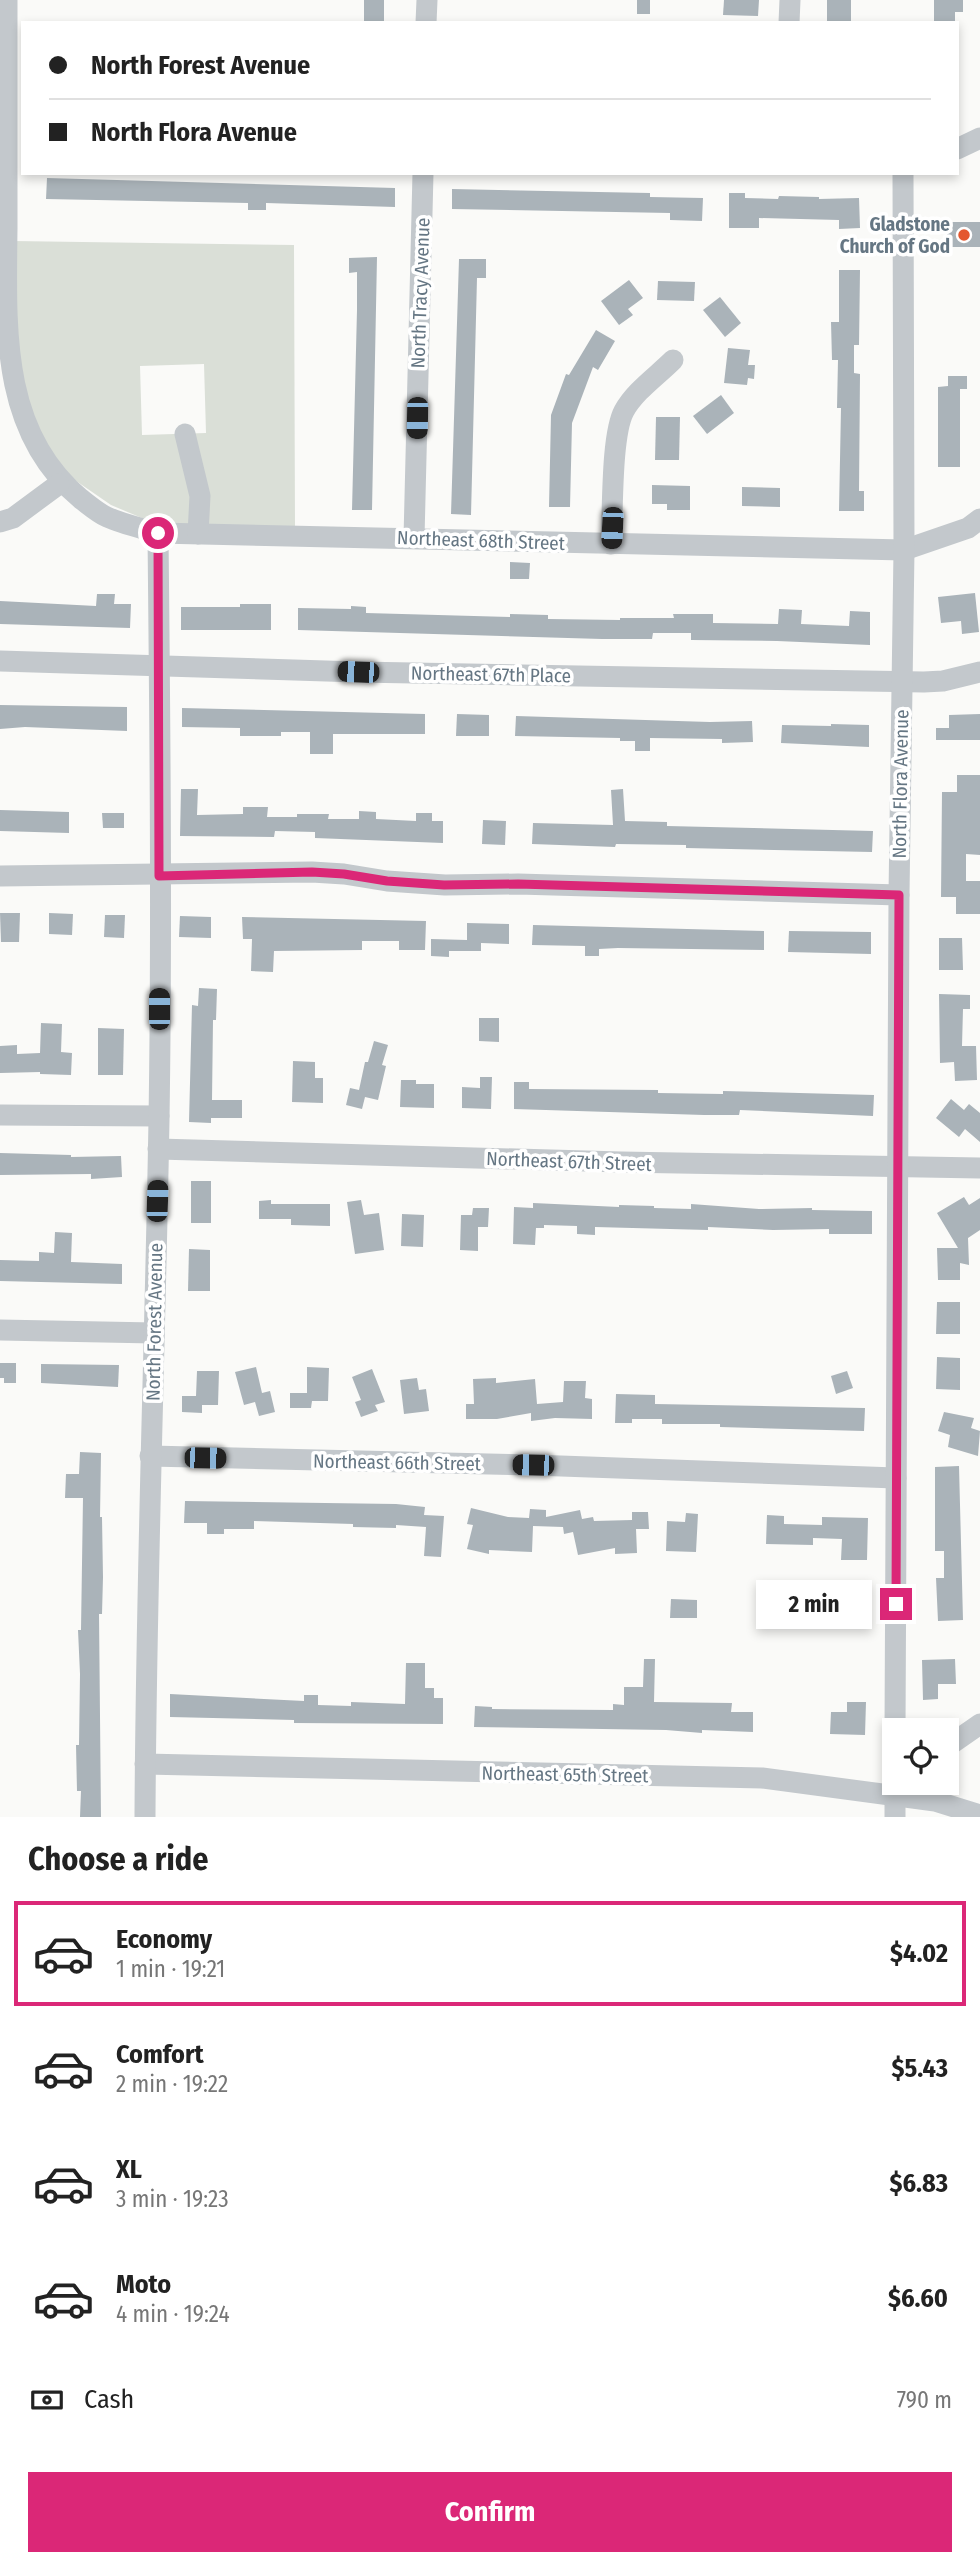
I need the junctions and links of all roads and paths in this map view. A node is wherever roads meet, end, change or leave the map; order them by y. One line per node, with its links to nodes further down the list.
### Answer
1 (7, 0): 6 (street, Northeast 68th Street)
2 (427, 0): 4 (street)
3 (790, 0): 5 (street)
4 (426, 21)
5 (789, 21)
6 (15, 138): 11 (street, Northeast 68th Street)
7 (980, 138): 8 (street)
8 (959, 148)
9 (424, 175): 19 (street, North Tracy Avenue)
10 (903, 175): 21 (street, North Flora Avenue)
11 (3, 232): 14 (street, Northeast 68th Street)
12 (673, 360): 20 (street)
13 (185, 433): 18 (street)
14 (59, 484): 16 (street); 17 (street, Northeast 68th Street)
15 (980, 519): 21 (street, Northeast 68th Street)
16 (0, 522)
17 (158, 533): 18 (street, Northeast 68th Street); 23 (street, North Forest Avenue)
18 (198, 534): 19 (street, Northeast 68th Street)
19 (414, 538): 20 (street, Northeast 68th Street)
20 (611, 544): 21 (street, Northeast 68th Street)
21 (904, 550): 25 (street, North Flora Avenue)
22 (0, 661): 23 (street, Northeast 67th Place)
23 (159, 666): 25 (street, Northeast 67th Place); 27 (street, North Forest Avenue)
24 (980, 672): 25 (street, Northeast 67th Place)
25 (902, 680): 28 (street, North Flora Avenue)
26 (0, 876): 27 (street)
27 (159, 876): 28 (street); 30 (street, North Forest Avenue)
28 (899, 895): 32 (street, North Flora Avenue)
29 (0, 1115): 30 (street)
30 (159, 1116): 31 (street, North Forest Avenue)
31 (158, 1149): 32 (street, Northeast 67th Street); 35 (street, North Forest Avenue)
32 (898, 1168): 33 (street, Northeast 67th Street); 37 (street, North Flora Avenue)
33 (980, 1168)
34 (0, 1330): 35 (street)
35 (154, 1333): 36 (street, North Forest Avenue)
36 (150, 1456): 37 (street, Northeast 66th Street); 41 (street, North Forest Avenue)
37 (896, 1478): 38 (street, North Flora Avenue)
38 (895, 1718)
39 (980, 1724): 40 (street)
40 (959, 1739)
41 (145, 1764): 42 (street, Northeast 65th Street); 46 (street, North Forest Avenue)
42 (882, 1786)
43 (898, 1795): 47 (street)
44 (920, 1795): 45 (street, Northeast 65th Street)
45 (980, 1815)
46 (145, 1817)
47 (895, 1817)

